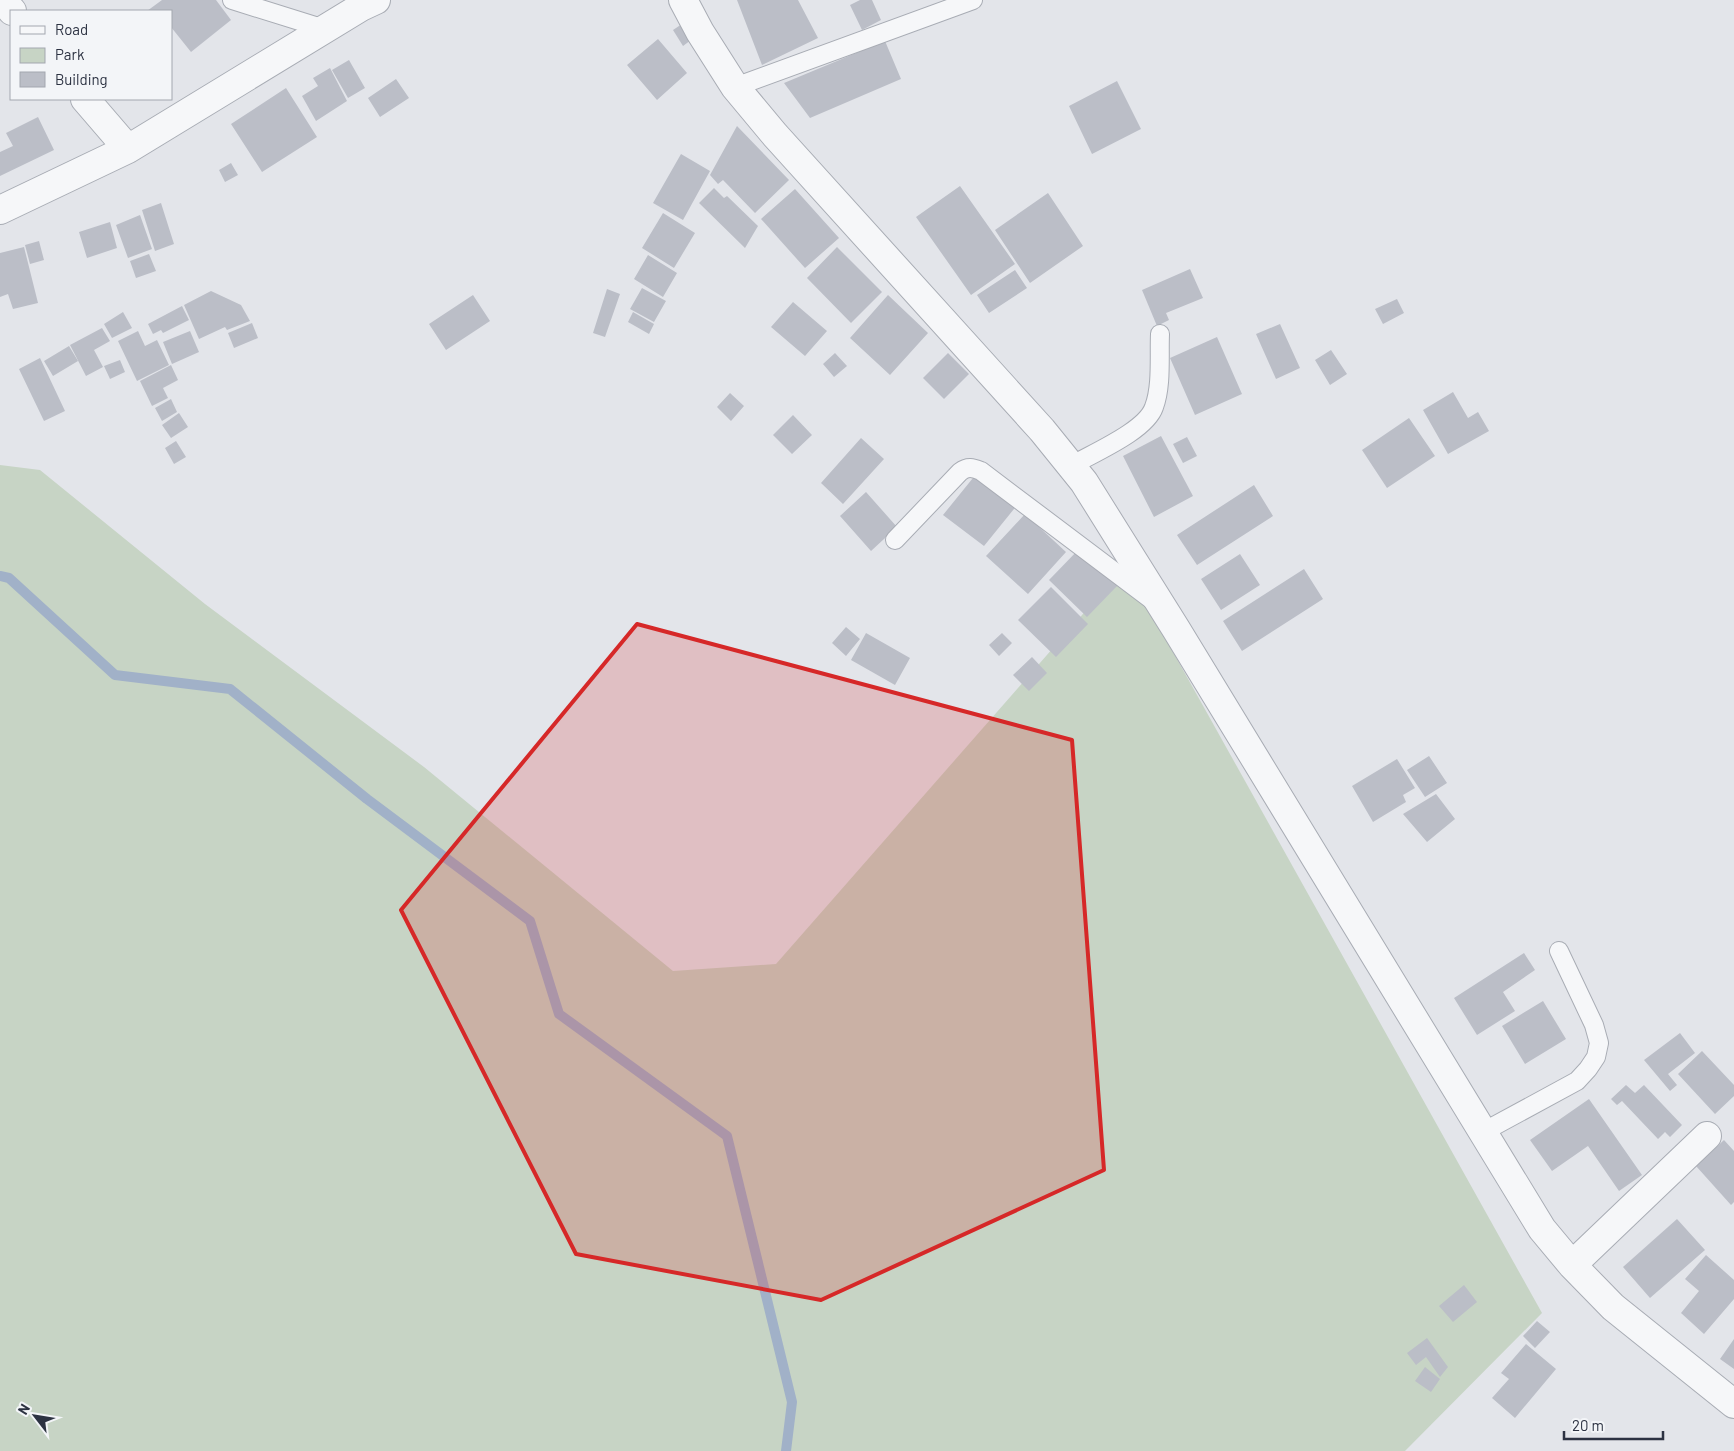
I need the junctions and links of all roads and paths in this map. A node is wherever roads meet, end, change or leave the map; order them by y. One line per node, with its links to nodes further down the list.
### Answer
1 (2, 0): 6 (street)
2 (232, 0): 7 (lane)
3 (376, 0): 7 (street)
4 (684, 0): 8 (street)
5 (973, 0): 8 (lane)
6 (11, 10)
7 (325, 29): 10 (street)
8 (735, 87): 13 (street)
9 (86, 100): 10 (street)
10 (128, 149): 11 (street)
11 (0, 210)
12 (1160, 334): 13 (lane)
13 (1071, 466): 15 (street)
14 (895, 540): 15 (lane)
15 (1162, 608): 17 (street)
16 (1559, 951): 17 (lane)
17 (1483, 1132): 19 (street)
18 (1707, 1136): 19 (street)
19 (1572, 1265): 20 (street)
20 (1734, 1404)

